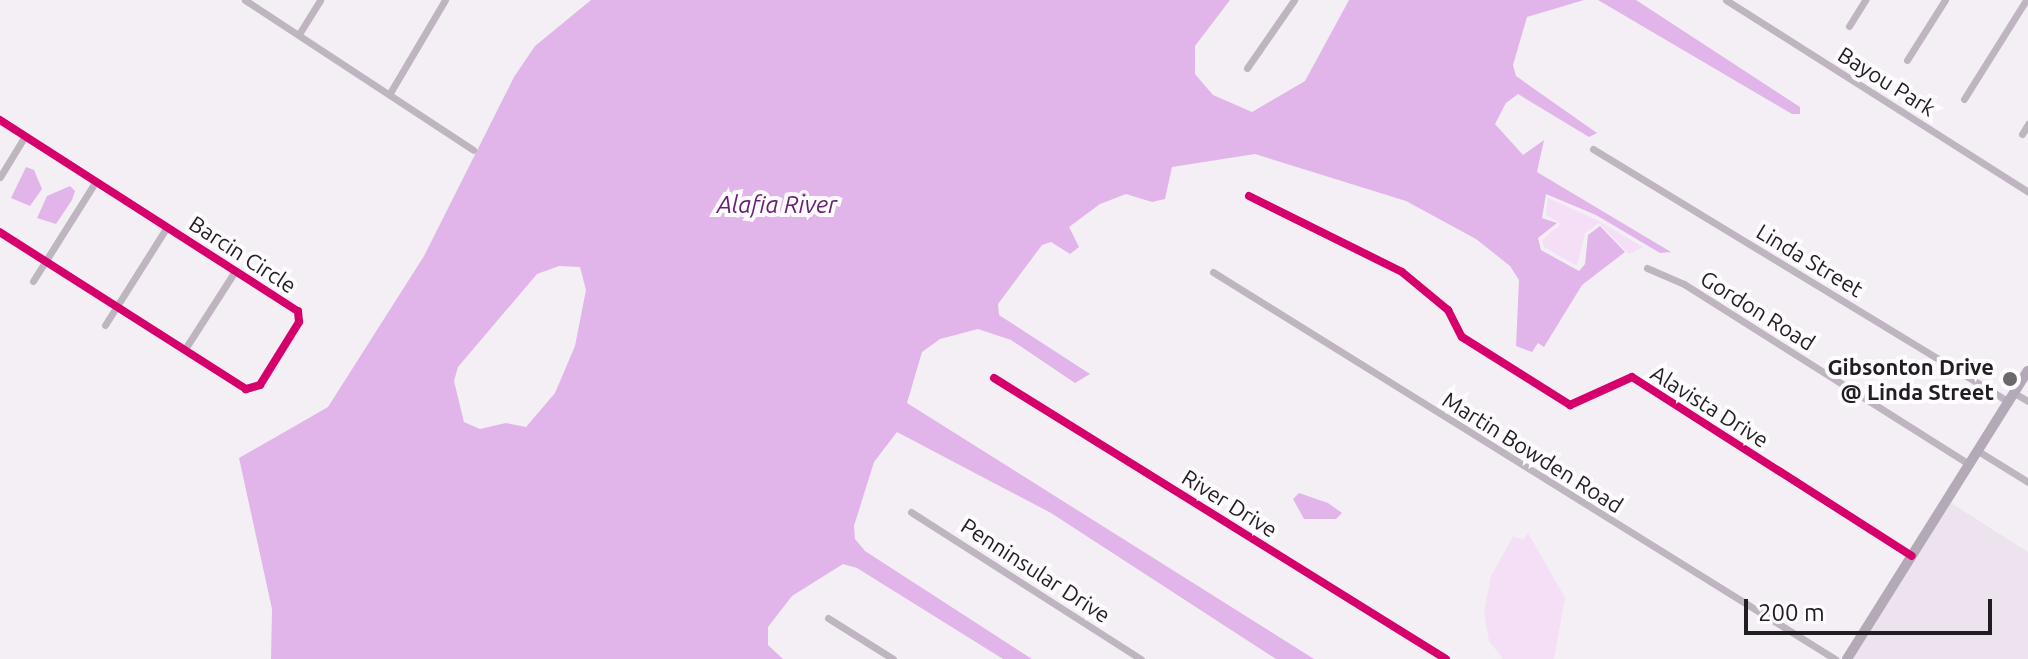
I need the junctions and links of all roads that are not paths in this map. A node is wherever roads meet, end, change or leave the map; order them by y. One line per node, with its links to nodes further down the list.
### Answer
1 (245, 0): 10 (street)
2 (320, 0): 10 (street)
3 (445, 0): 13 (street)
4 (1294, 0): 12 (street)
5 (1726, 0): 23 (street, Bayou Park)
6 (1865, 0): 9 (street)
7 (1945, 0): 11 (street)
8 (2026, 0): 14 (street)
9 (1849, 26)
10 (299, 34): 13 (street)
11 (1907, 60)
12 (1247, 68)
13 (390, 93): 20 (street)
14 (1964, 99)
15 (0, 120): 18 (street, Barcin Circle)
16 (2028, 124): 17 (street)
17 (2022, 134)
18 (25, 136): 21 (street); 22 (street, Barcin Circle)
19 (1593, 149): 37 (street, Linda Street)
20 (473, 150)
21 (0, 177)
22 (96, 181): 25 (street, Barcin Circle); 27 (street)
23 (2028, 192)
24 (1249, 196): 43 (street, Alavista Drive)
25 (167, 227): 29 (street, Barcin Circle); 32 (street)
26 (0, 232): 27 (street, Barcin Circle)
27 (45, 260): 31 (street); 32 (street, Barcin Circle)
28 (1647, 268): 40 (street, Gordon Road)
29 (235, 271): 34 (street); 34 (street, Barcin Circle)
30 (1213, 272): 48 (street, Martin Bowden Road)
31 (33, 281)
32 (116, 305): 33 (street); 34 (street, Barcin Circle)
33 (105, 325)
34 (185, 349)
35 (2028, 371): 37 (main road)
36 (994, 378): 47 (street, River Drive)
37 (2011, 397): 38 (street, Linda Street); 39 (main road)
38 (2028, 401)
39 (1978, 451): 40 (main road); 41 (street)
40 (1969, 464): 43 (main road)
41 (2028, 482)
42 (911, 512): 46 (street, Penninsular Drive)
43 (1912, 556): 49 (main road)
44 (828, 618): 45 (street)
45 (893, 659)
46 (1141, 659)
47 (1446, 659)
48 (1835, 659)
49 (1847, 659)

